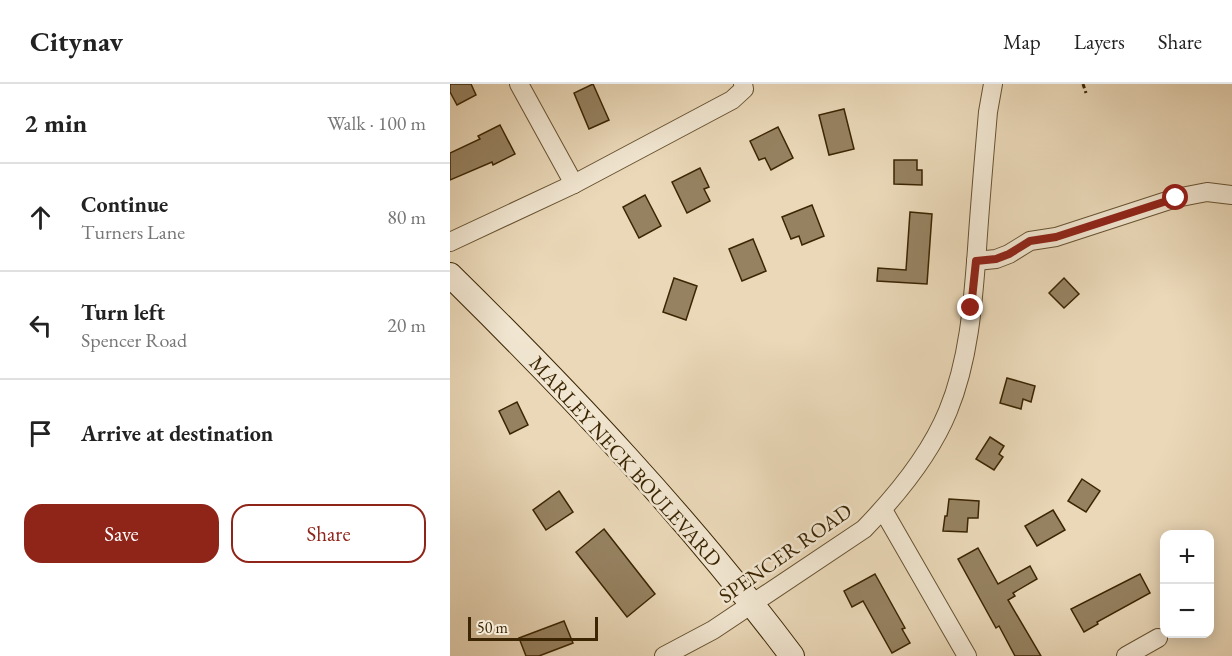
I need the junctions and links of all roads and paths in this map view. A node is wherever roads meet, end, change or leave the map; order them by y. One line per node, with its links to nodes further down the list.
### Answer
1 (519, 84): 6 (street)
2 (993, 84): 9 (street, SPENCER ROAD)
3 (1083, 84): 5 (path)
4 (744, 87): 6 (street)
5 (1086, 93)
6 (574, 184): 8 (street)
7 (1232, 195): 9 (street)
8 (450, 242)
9 (976, 261): 11 (street, SPENCER ROAD)
10 (450, 275): 12 (main road, MARLEY NECK BOULEVARD)
11 (883, 510): 12 (street, SPENCER ROAD); 16 (street)
12 (753, 604): 14 (street, SPENCER ROAD); 15 (main road, MARLEY NECK BOULEVARD)
13 (1158, 638): 17 (street)
14 (664, 656)
15 (792, 656)
16 (967, 656)
17 (1126, 656)

